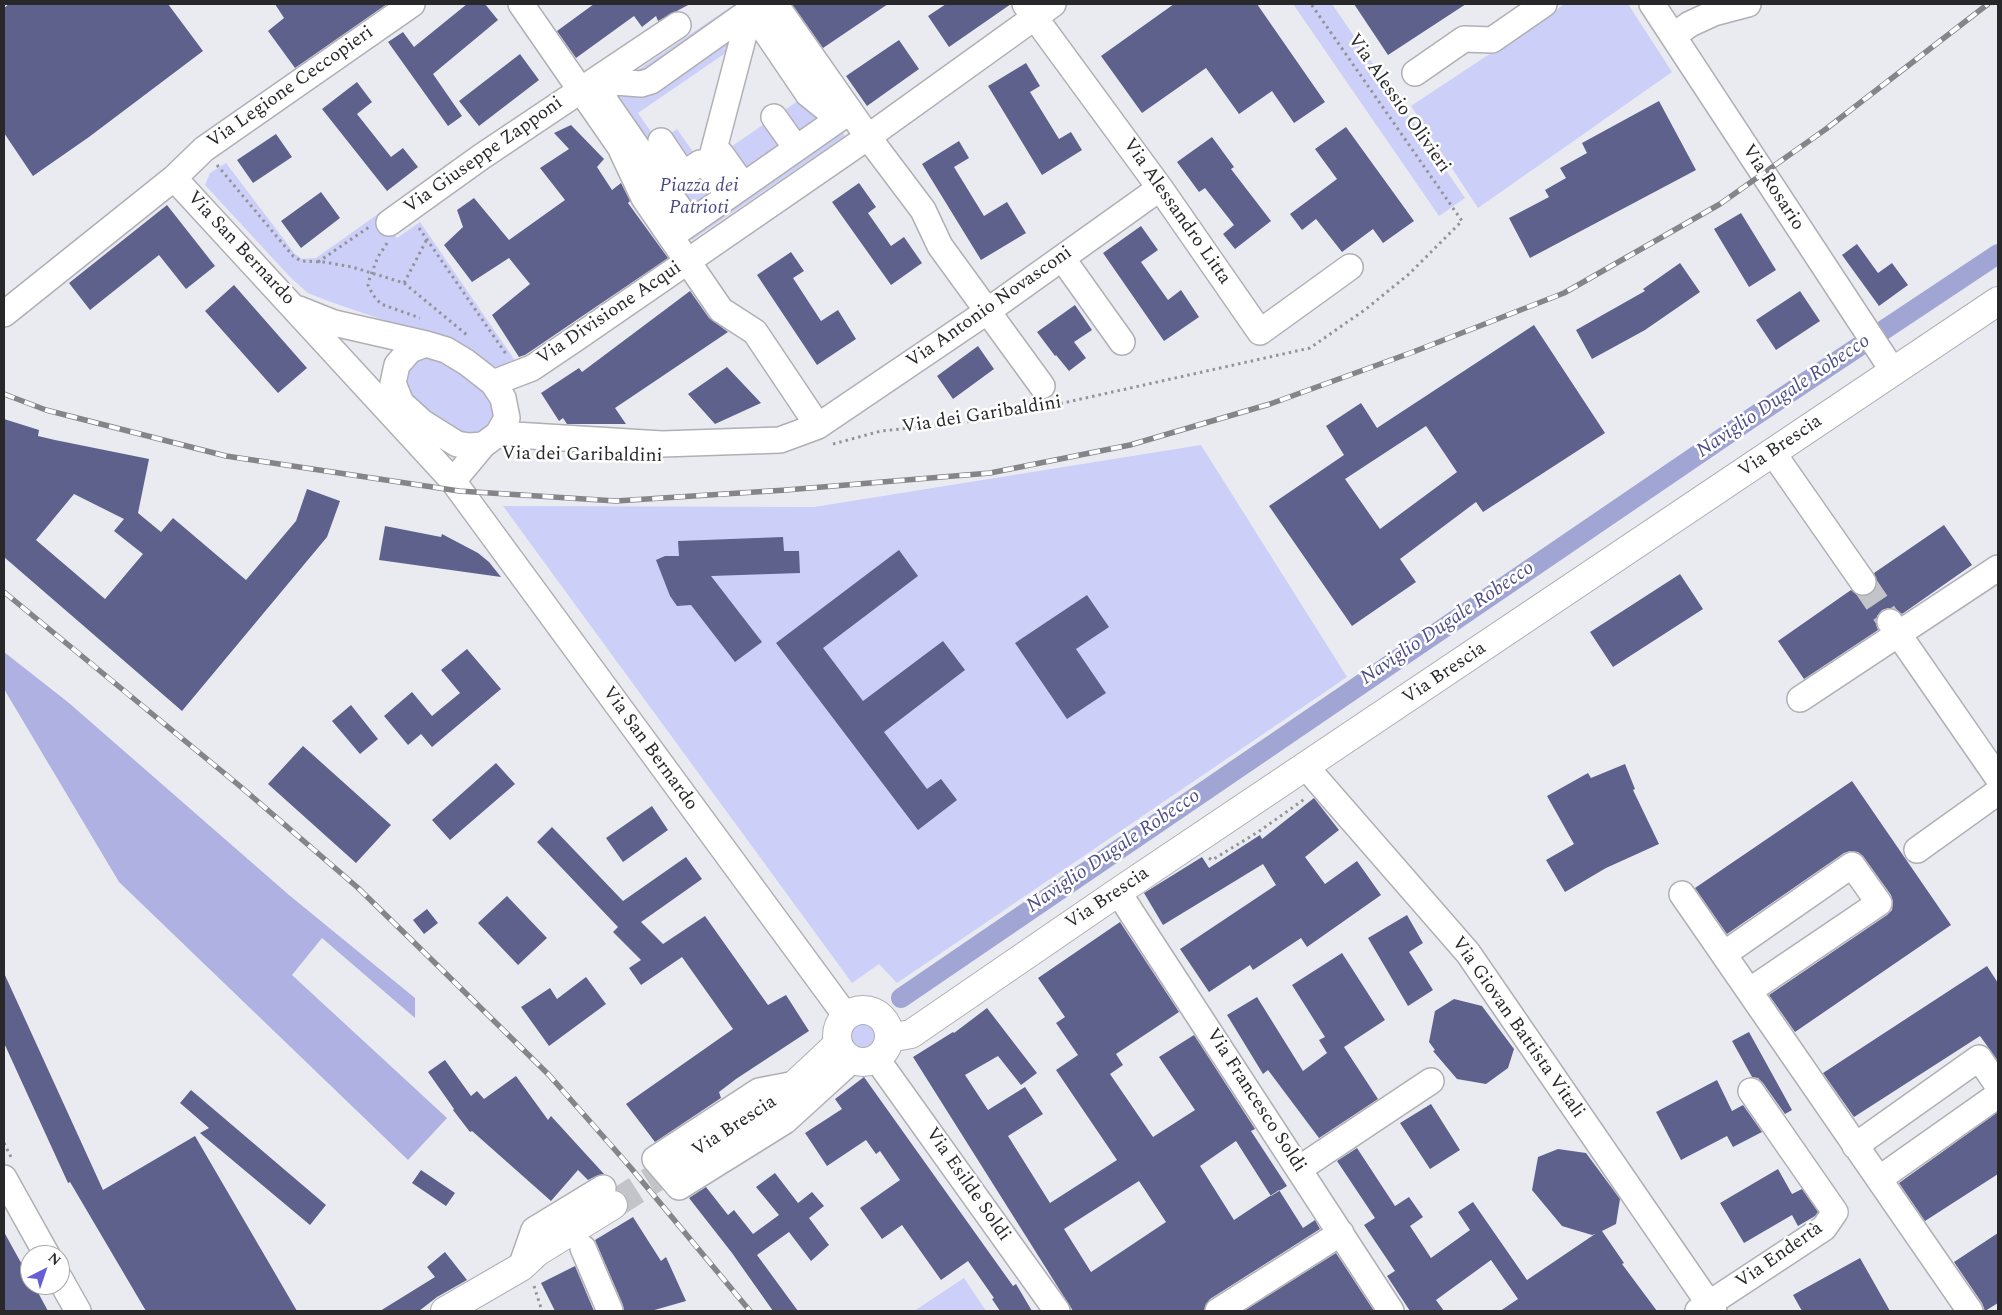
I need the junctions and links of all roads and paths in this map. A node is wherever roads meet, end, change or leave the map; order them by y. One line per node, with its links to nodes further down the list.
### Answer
1 (412, 4): 19 (street, Via Legione Ceccopieri)
2 (521, 4): 13 (street)
3 (1311, 4): 24 (path, Via Alessio Olivieri)
4 (1544, 4): 12 (street)
5 (1652, 4): 10 (street, Via Rosario)
6 (1748, 4): 10 (street)
7 (777, 6): 14 (street)
8 (752, 7): 11 (street); 14 (street); 22 (street)
9 (1037, 8): 16 (street); 21 (street, Via Alessandro Litta)
10 (1673, 36): 43 (street, Via Rosario)
11 (686, 68): 13 (street, Via Giuseppe Zapponi); 25 (street)
12 (1415, 73)
13 (580, 90): 25 (street); 26 (street, Via Giuseppe Zapponi)
14 (844, 115): 16 (street); 18 (street)
15 (774, 117): 18 (street)
16 (868, 137): 27 (street); 37 (street)
17 (661, 141): 22 (street)
18 (796, 148): 22 (street)
19 (204, 149): 20 (street, Via Legione Ceccopieri); 31 (path)
20 (174, 178): 36 (street, Via San Bernardo); 38 (street, Via San Bernardo)
21 (1160, 188): 29 (street, Via Antonio Novasconi); 32 (street, Via Alessandro Litta)
22 (727, 196): 25 (street); 27 (street)
23 (414, 221): 28 (path)
24 (1462, 221): 45 (path, Via dei Garibaldini)
25 (680, 229): 30 (street)
26 (388, 232): 31 (path); 33 (path)
27 (728, 233): 30 (street)
28 (427, 239): 34 (path); 44 (path)
29 (1062, 258): 37 (street, Via Antonio Novasconi); 41 (street)
30 (688, 261): 44 (street, Via Divisione Acqui); 48 (street)
31 (318, 262): 33 (path)
32 (1350, 267)
33 (372, 272): 34 (path); 39 (path)
34 (404, 283): 40 (path)
35 (1998, 301): 43 (main road, Via Brescia)
36 (295, 308): 42 (street); 46 (street, Via dei Garibaldini); 50 (street, Via San Bernardo)
37 (988, 310): 45 (street); 48 (street, Via Antonio Novasconi)
38 (4, 314)
39 (422, 319)
40 (454, 331)
41 (1122, 342)
42 (426, 344): 44 (street); 46 (street)
43 (1892, 371): 49 (main road, Via Brescia)
44 (513, 375): 47 (street); 47 (street)
45 (1046, 400): 48 (path, Via dei Garibaldini)
46 (401, 403): 47 (street, Via dei Garibaldini)
47 (496, 432): 48 (street, Via dei Garibaldini); 50 (street)
48 (824, 435)
49 (1773, 453): 52 (street); 55 (main road, Via Brescia)
50 (453, 481): 63 (street, Via San Bernardo)
51 (1998, 568): 53 (street)
52 (1863, 582)
53 (1894, 628): 54 (street); 56 (street)
54 (1800, 699)
55 (1306, 767): 59 (main road, Via Brescia); 82 (street, Via Giovan Battista Vitali)
56 (1998, 778)
57 (1998, 792): 58 (street)
58 (1917, 850)
59 (1118, 892): 64 (main road, Via Brescia); 74 (street, Via Francesco Soldi)
60 (1682, 894): 61 (street)
61 (1724, 954): 62 (street); 62 (street)
62 (1749, 991): 71 (street)
63 (846, 1016): 64 (main road); 64 (main road)
64 (864, 1050): 66 (main road, Via Brescia); 66 (street); 86 (street, Via Esilde Soldi)
65 (1432, 1081): 74 (street)
66 (795, 1084): 73 (main road, Via Brescia)
67 (1998, 1086): 70 (street)
68 (1751, 1091): 82 (street, Via Endertà)
69 (1998, 1095): 72 (street)
70 (1886, 1124): 71 (street); 72 (street)
71 (1856, 1146): 76 (street)
72 (1910, 1158): 76 (street)
73 (674, 1166)
74 (1299, 1169): 78 (street, Via Francesco Soldi)
75 (4, 1178): 79 (street)
76 (1879, 1180): 89 (street)
77 (608, 1196): 84 (main road)
78 (1341, 1234): 87 (street); 88 (street, Via Francesco Soldi)
79 (41, 1245)
80 (583, 1248): 85 (street)
81 (69, 1295): 83 (street)
82 (1707, 1309)
83 (78, 1311)
84 (445, 1311)
85 (610, 1311)
86 (1056, 1311)
87 (1218, 1311)
88 (1391, 1311)
89 (1970, 1311)

